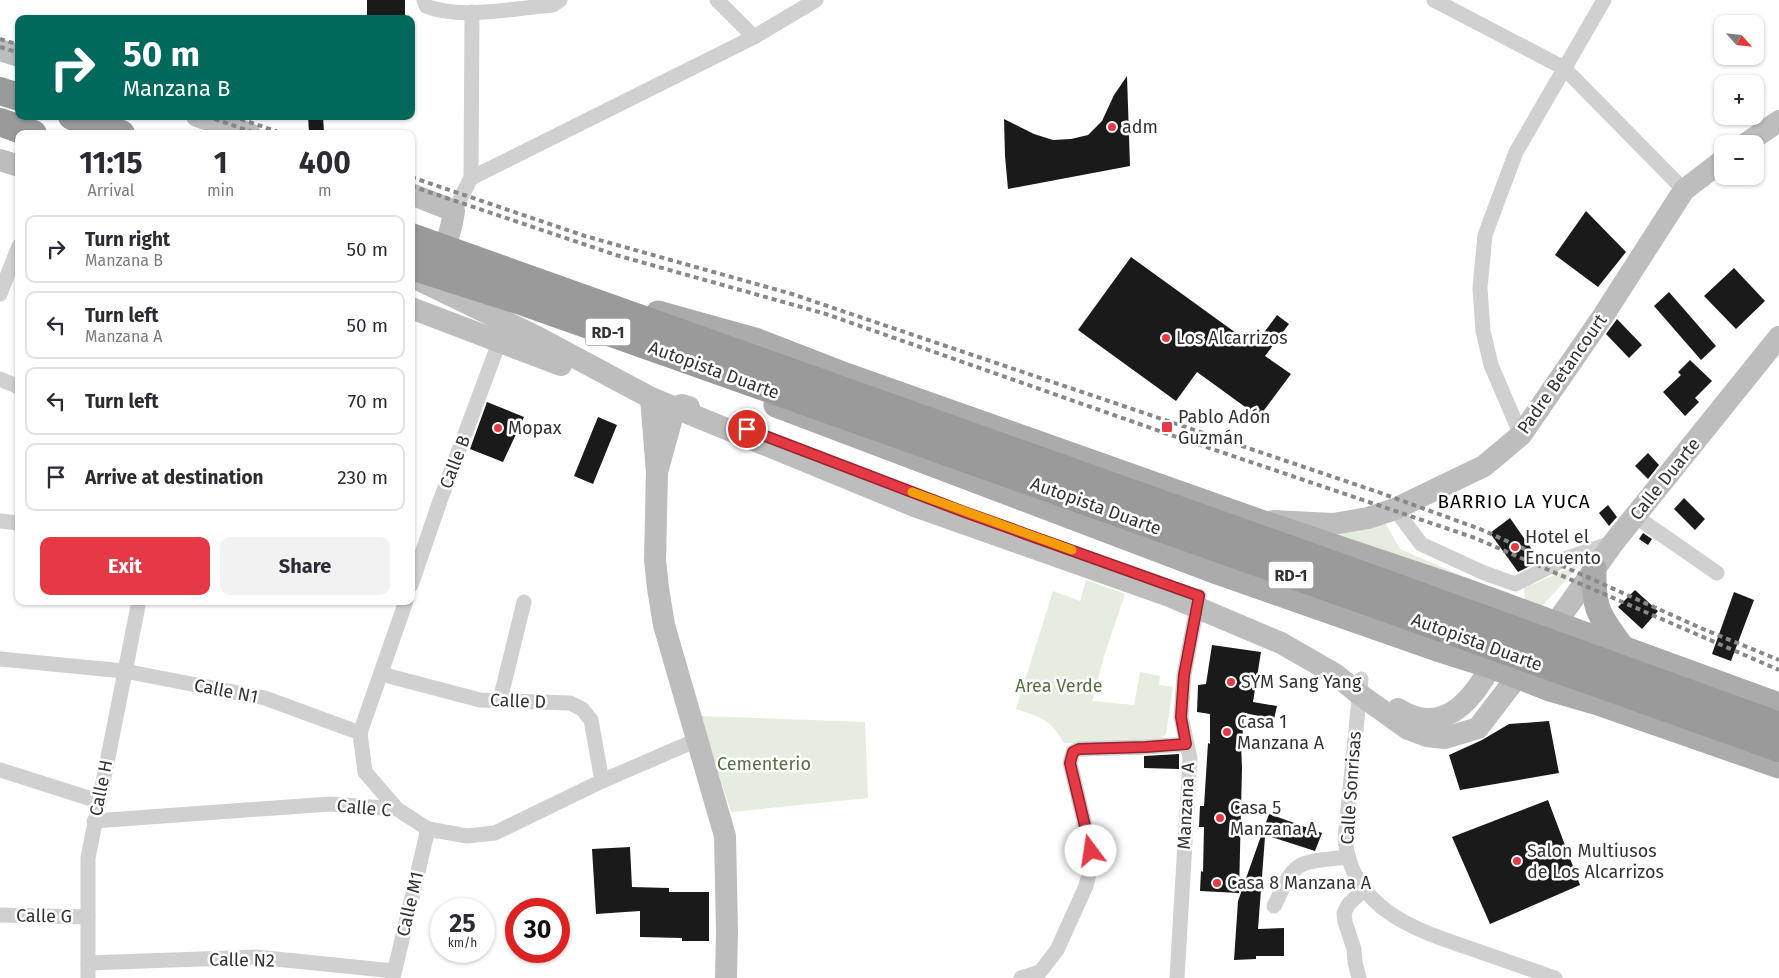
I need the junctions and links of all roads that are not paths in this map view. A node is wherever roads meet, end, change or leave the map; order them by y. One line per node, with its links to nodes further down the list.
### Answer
1 (424, 0): 7 (street)
2 (560, 0): 7 (street)
3 (717, 0): 8 (street)
4 (816, 0): 8 (street)
5 (1434, 0): 11 (street)
6 (1604, 0): 11 (street)
7 (472, 12): 25 (street)
8 (754, 37): 25 (street)
9 (0, 50): 10 (main road)
10 (15, 55)
11 (1564, 68): 26 (street); 46 (street)
12 (0, 91): 13 (highway)
13 (15, 97)
14 (83, 120): 19 (highway)
15 (209, 120): 20 (main road)
16 (1779, 121): 21 (main road)
17 (0, 122): 18 (highway)
18 (22, 130)
19 (110, 130)
20 (238, 130)
21 (1758, 135)
22 (0, 160): 23 (main road)
23 (15, 165)
24 (1714, 167): 26 (main road, Padre Betancourt)
25 (471, 178): 28 (street)
26 (1684, 190): 46 (main road, Padre Betancourt)
27 (415, 196): 28 (main road)
28 (454, 211): 30 (main road)
29 (415, 238): 30 (highway, RD-1)
30 (445, 249): 32 (highway, RD-1)
31 (15, 256): 35 (street)
32 (491, 266): 42 (highway, RD-1); 51 (main road)
33 (415, 267): 36 (highway, Autopista Duarte / RD-1)
34 (415, 278): 43 (main road)
35 (0, 294)
36 (524, 302): 42 (highway, Autopista Duarte / RD-1); 65 (main road)
37 (415, 309): 39 (main road)
38 (1779, 337): 49 (main road, Calle Duarte)
39 (500, 340): 43 (main road); 56 (street, Calle B)
40 (0, 380): 41 (street)
41 (15, 386)
42 (807, 390): 75 (highway, Autopista Duarte / RD-1, bridge); 79 (highway, Autopista Duarte / RD-1, bridge)
43 (652, 398): 44 (main road); 47 (main road)
44 (675, 407): 45 (main road); 47 (main road); 59 (main road)
45 (707, 421): 47 (main road); 59 (main road)
46 (1521, 435): 48 (main road, Padre Betancourt)
47 (657, 472): 77 (main road)
48 (1395, 509): 51 (main road, Padre Betancourt); 58 (street)
49 (1635, 516): 53 (main road, Calle Duarte); 57 (street)
50 (0, 521): 52 (street)
51 (1258, 521): 54 (main road)
52 (15, 523)
53 (1614, 542): 55 (main road, Calle Duarte); 58 (street)
54 (1396, 567): 63 (main road); 65 (main road)
55 (1594, 570): 64 (main road, Calle Duarte); 66 (main road)
56 (415, 573)
57 (1717, 573)
58 (1514, 584): 63 (street)
59 (1198, 601): 72 (main road); 78 (street, Manzana A)
60 (524, 602): 73 (street)
61 (138, 605): 70 (street, Calle H)
62 (401, 605): 71 (street)
63 (1516, 609): 64 (main road); 68 (main road); 69 (main road)
64 (1554, 623): 66 (main road); 69 (main road, Calle Duarte)
65 (1378, 628): 68 (main road)
66 (1622, 647): 74 (main road)
67 (0, 659): 70 (street, Calle N1)
68 (1491, 666): 69 (main road); 72 (main road)
69 (1522, 668): 72 (main road, Calle Duarte); 80 (main road)
70 (124, 671): 76 (street, Calle N1); 84 (street, Calle H)
71 (381, 674): 73 (street, Calle D); 76 (street)
72 (1360, 686): 88 (street, Calle Sonrisas)
73 (500, 700): 83 (street, Calle D)
74 (1770, 702): 80 (main road)
75 (1779, 726)
76 (360, 733): 85 (street)
77 (697, 740): 83 (street, Calle C); 96 (main road)
78 (1186, 744): 95 (street); 98 (street, Manzana A)
79 (1779, 748)
80 (1736, 750): 81 (main road)
81 (1779, 766)
82 (0, 770): 84 (street)
83 (602, 781): 87 (street, Calle C)
84 (98, 801): 86 (street, Calle H)
85 (397, 809): 86 (street, Calle C); 87 (street, Calle C)
86 (94, 821): 92 (street, Calle H)
87 (428, 829): 94 (street, Calle M1)
88 (1347, 857): 89 (street, Calle Sonrisas); 90 (street)
89 (1364, 889): 99 (street); 100 (street, Calle Sonrisas)
90 (1274, 906)
91 (0, 915): 92 (street, Calle G)
92 (88, 917): 93 (street, Calle H)
93 (88, 970): 94 (street, Calle N2)
94 (394, 975)
95 (1042, 975): 97 (street)
96 (726, 978)
97 (1021, 978)
98 (1177, 978)
99 (1359, 978)
100 (1555, 978)

